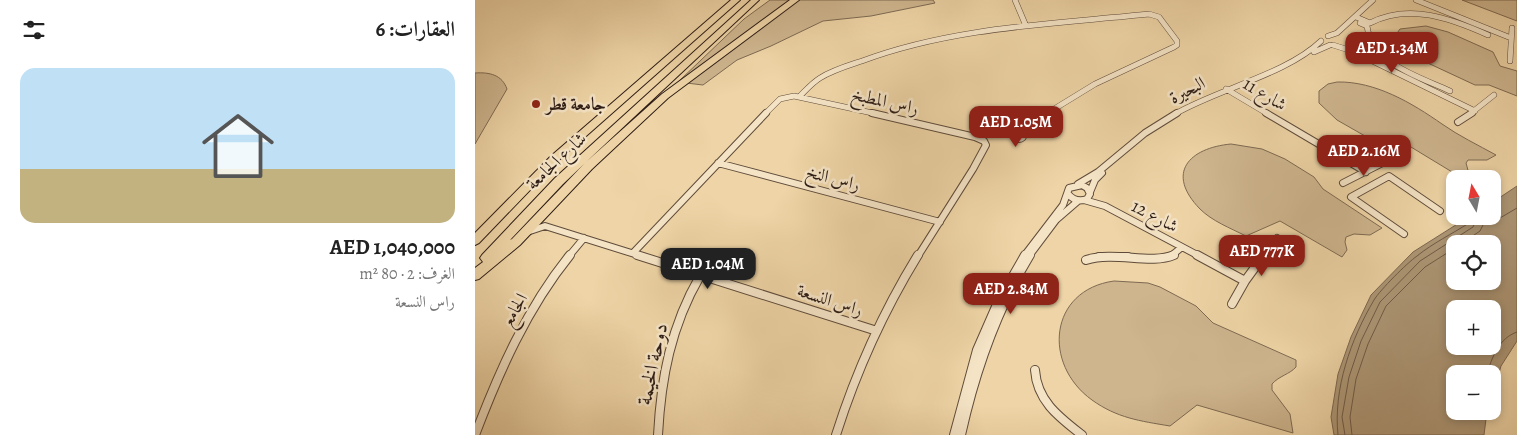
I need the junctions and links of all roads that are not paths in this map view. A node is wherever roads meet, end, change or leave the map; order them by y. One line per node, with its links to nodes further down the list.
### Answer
1 (729, 0): 16 (main road)
2 (736, 0): 16 (main road, شارع الجامعة)
3 (755, 0): 10 (main road)
4 (762, 0): 10 (main road)
5 (795, 0): 47 (main road)
6 (1015, 0): 13 (street)
7 (1373, 0): 11 (street)
8 (1379, 0): 11 (street)
9 (1417, 0): 18 (street)
10 (747, 4): 38 (main road, شارع الجامعة)
11 (1356, 20): 12 (street); 17 (street); 20 (street)
12 (1368, 24): 15 (street); 27 (street)
13 (1026, 26): 29 (street); 32 (street)
14 (1514, 30): 18 (street)
15 (1488, 34)
16 (694, 36): 52 (main road, شارع الجامعة)
17 (1328, 36): 19 (street, البحيرة); 20 (street)
18 (1511, 38): 23 (street)
19 (1321, 41): 21 (street); 26 (street, البحيرة)
20 (1338, 41): 21 (street, البحيرة); 22 (street)
21 (1331, 45): 22 (street); 26 (street, البحيرة)
22 (1352, 51): 30 (street)
23 (1510, 54): 24 (street); 25 (street)
24 (1517, 56)
25 (1510, 61)
26 (1228, 90): 34 (street, البحيرة); 36 (street, شارع 11)
27 (1450, 91)
28 (1494, 95): 30 (street)
29 (800, 96): 35 (street, راس المطبخ); 48 (street, راس المطبخ)
30 (1475, 111): 31 (street)
31 (1458, 122)
32 (1023, 130)
33 (1399, 154): 36 (street)
34 (1120, 155): 40 (street, البحيرة); 42 (street, البحيرة)
35 (719, 164): 48 (street, راس النخ); 54 (street, راس المطبخ)
36 (1365, 172): 37 (street)
37 (1358, 176): 39 (street); 41 (street)
38 (559, 181): 47 (main road); 56 (main road, شارع الجامعة)
39 (1343, 183)
40 (1077, 184): 42 (street); 43 (street)
41 (1372, 185): 46 (street); 49 (street)
42 (1090, 192): 44 (street); 45 (street, شارع 12)
43 (1068, 194): 44 (street); 57 (street)
44 (1081, 201): 45 (street, شارع 12); 57 (street)
45 (1105, 206): 53 (street, شارع 12)
46 (1440, 212)
47 (543, 218): 50 (street, راس النسعة); 58 (main road)
48 (940, 222): 62 (street, راس المطبخ)
49 (1404, 234)
50 (584, 238): 54 (street, راس النسعة); 64 (street, الجامع)
51 (1277, 238): 60 (street)
52 (475, 240)
53 (1181, 247): 55 (street); 60 (street, شارع 12)
54 (633, 253): 59 (street, راس النسعة)
55 (1086, 260)
56 (475, 270)
57 (1018, 272): 67 (street); 68 (street)
58 (475, 276)
59 (700, 276): 62 (street, راس النسعة); 65 (street, دوحة الخيمة)
60 (1245, 281): 61 (street)
61 (1231, 304)
62 (877, 331): 66 (street, راس المطبخ)
63 (1035, 370): 69 (street)
64 (475, 435)
65 (657, 435)
66 (836, 435)
67 (954, 435)
68 (961, 435)
69 (1082, 435)

